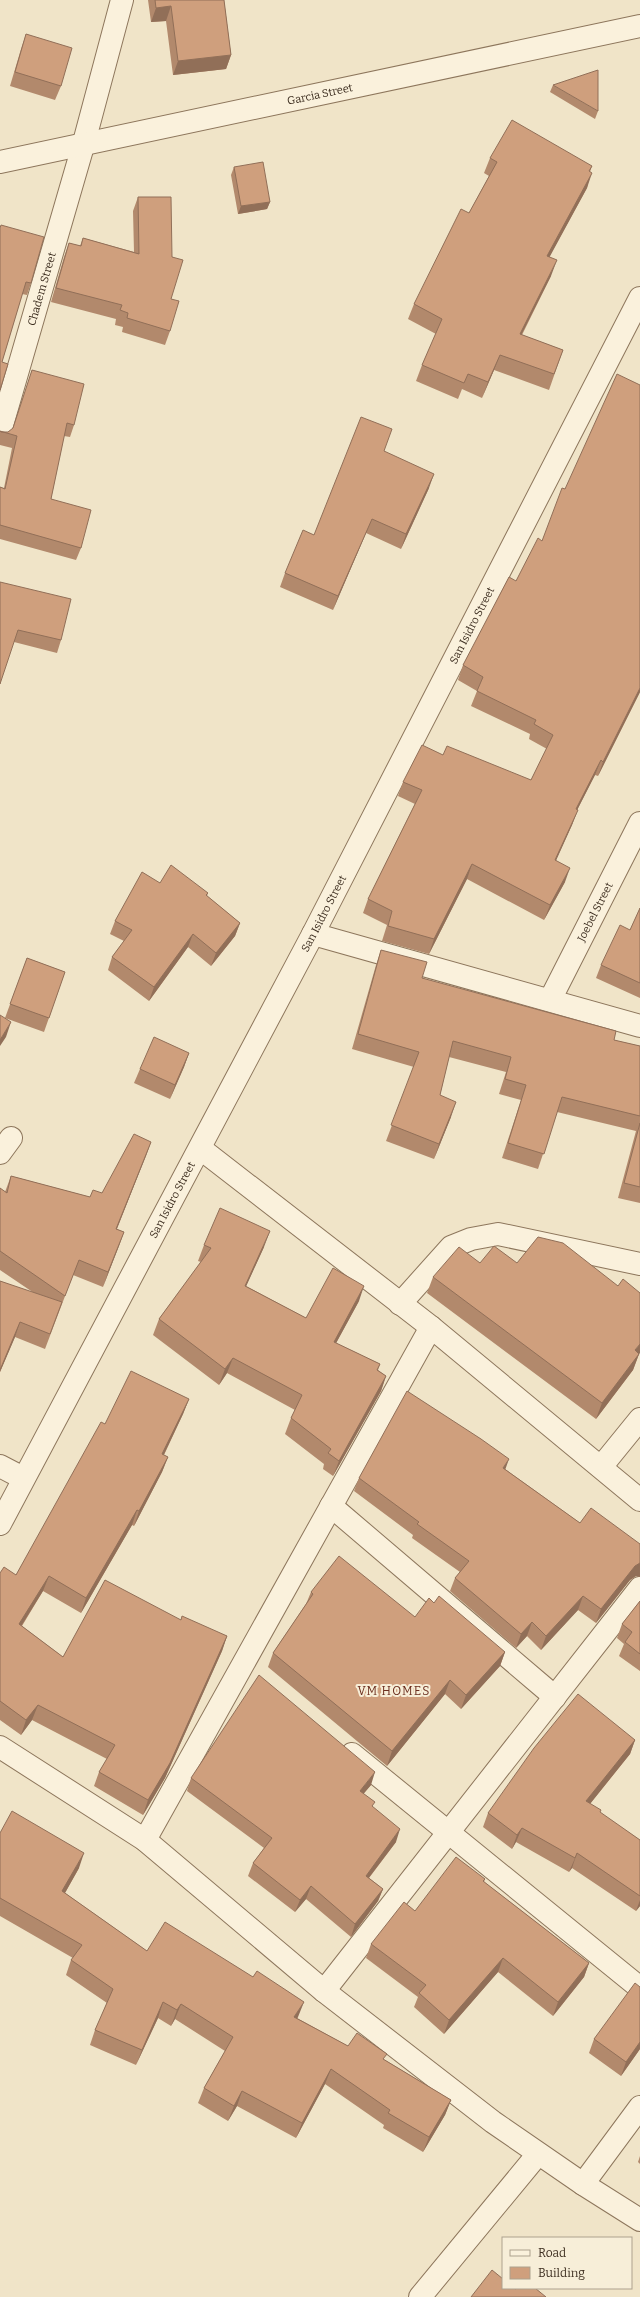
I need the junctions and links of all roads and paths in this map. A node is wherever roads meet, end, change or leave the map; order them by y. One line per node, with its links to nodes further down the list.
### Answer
1 (122, 0): 3 (street, Chadem Street)
2 (640, 26): 3 (street, Garcia Street)
3 (83, 146): 4 (street, Garcia Street); 6 (street, Chadem Street)
4 (0, 162)
5 (640, 298): 8 (street, San Isidro Street)
6 (0, 432)
7 (640, 823): 9 (street, Joebel Street)
8 (313, 934): 9 (street); 11 (street, San Isidro Street)
9 (550, 1000): 10 (street)
10 (640, 1026)
11 (201, 1149): 13 (street); 18 (street, San Isidro Street)
12 (640, 1264): 13 (street)
13 (400, 1304): 14 (street)
14 (430, 1327): 17 (street); 20 (street)
15 (640, 1419): 17 (street)
16 (0, 1466): 18 (street)
17 (601, 1467): 19 (street)
18 (24, 1478): 21 (street, San Isidro Street)
19 (640, 1500)
20 (331, 1506): 23 (street); 25 (street)
21 (0, 1524)
22 (640, 1588): 25 (street)
23 (244, 1663): 24 (street); 29 (street)
24 (262, 1678)
25 (555, 1697): 28 (street)
26 (340, 1743): 28 (street)
27 (0, 1747): 29 (street)
28 (448, 1833): 30 (street); 31 (street)
29 (145, 1840): 31 (street)
30 (640, 1988)
31 (324, 1991): 33 (street)
32 (640, 2107): 34 (street)
33 (538, 2154): 34 (street); 36 (street)
34 (582, 2184): 35 (street)
35 (640, 2220)
36 (420, 2297)

